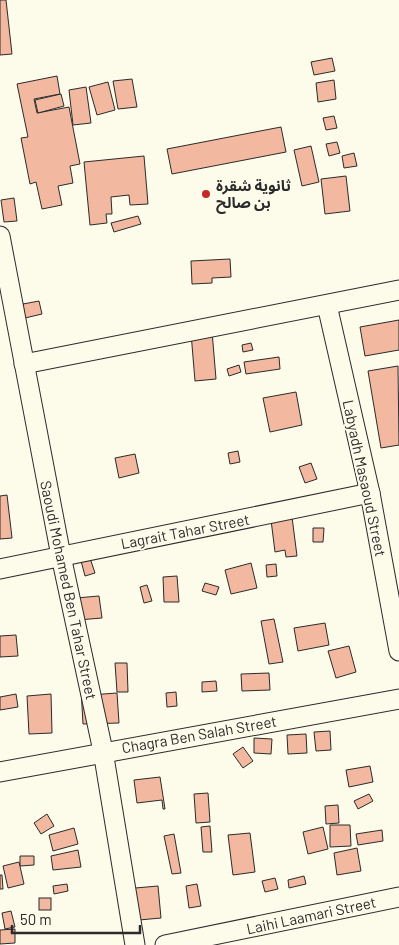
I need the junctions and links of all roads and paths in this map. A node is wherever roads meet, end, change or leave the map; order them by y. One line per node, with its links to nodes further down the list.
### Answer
1 (0, 236): 4 (street, Saoudi Mohamed Ben Tahar Street)
2 (399, 290): 3 (street)
3 (327, 305): 4 (street); 5 (street, Labyadh Masaoud Street)
4 (24, 364): 6 (street, Saoudi Mohamed Ben Tahar Street)
5 (370, 493): 6 (street, Lagrait Tahar Street); 8 (street, Labyadh Masaoud Street)
6 (61, 556): 7 (street, Lagrait Tahar Street); 10 (street, Saoudi Mohamed Ben Tahar Street)
7 (0, 569)
8 (399, 651)
9 (399, 699): 10 (street, Chagra Ben Salah Street)
10 (103, 751): 11 (street, Chagra Ben Salah Street); 13 (street, Saoudi Mohamed Ben Tahar Street)
11 (0, 772)
12 (399, 897): 14 (street, Laihi Laamari Street)
13 (135, 945)
14 (165, 945)

